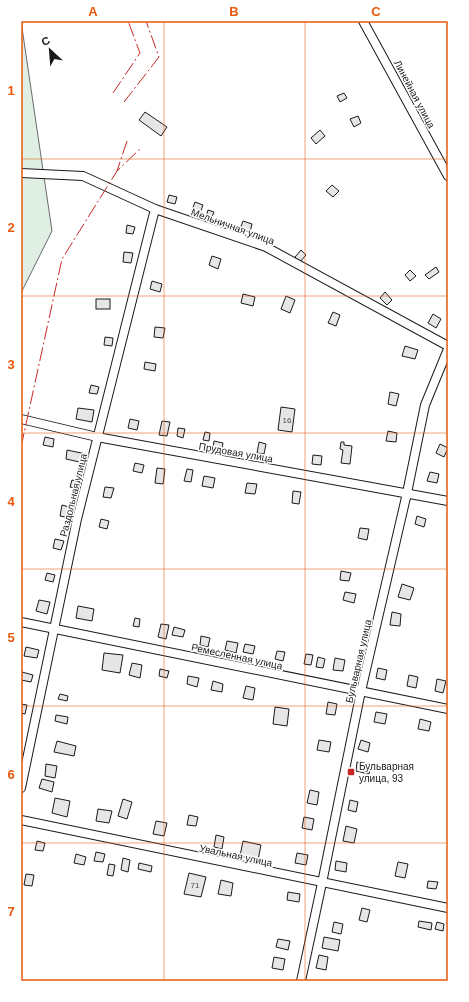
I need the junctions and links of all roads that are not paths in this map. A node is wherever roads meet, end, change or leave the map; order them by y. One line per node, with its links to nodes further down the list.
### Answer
1 (363, 21): 3 (street, Линейная улица)
2 (21, 173): 4 (street, Мельничная улица)
3 (448, 176)
4 (155, 209): 5 (street, Мельничная улица); 7 (street, Раздольная улица)
5 (448, 347): 8 (street, Бульварная улица)
6 (21, 419): 7 (street, Прудовая улица)
7 (97, 437): 8 (street, Прудовая улица); 11 (street, Раздольная улица)
8 (407, 493): 9 (street, Прудовая улица); 12 (street, Бульварная улица)
9 (448, 501)
10 (21, 622): 11 (street, Ремесленная улица)
11 (54, 628): 12 (street, Ремесленная улица); 14 (street, Раздольная улица)
12 (361, 691): 13 (street, Ремесленная улица); 16 (street, Бульварная улица)
13 (448, 709)
14 (21, 788)
15 (21, 820): 16 (street, Увальная улица)
16 (322, 883): 17 (street, Увальная улица); 18 (street, Бульварная улица)
17 (448, 908)
18 (300, 981)

